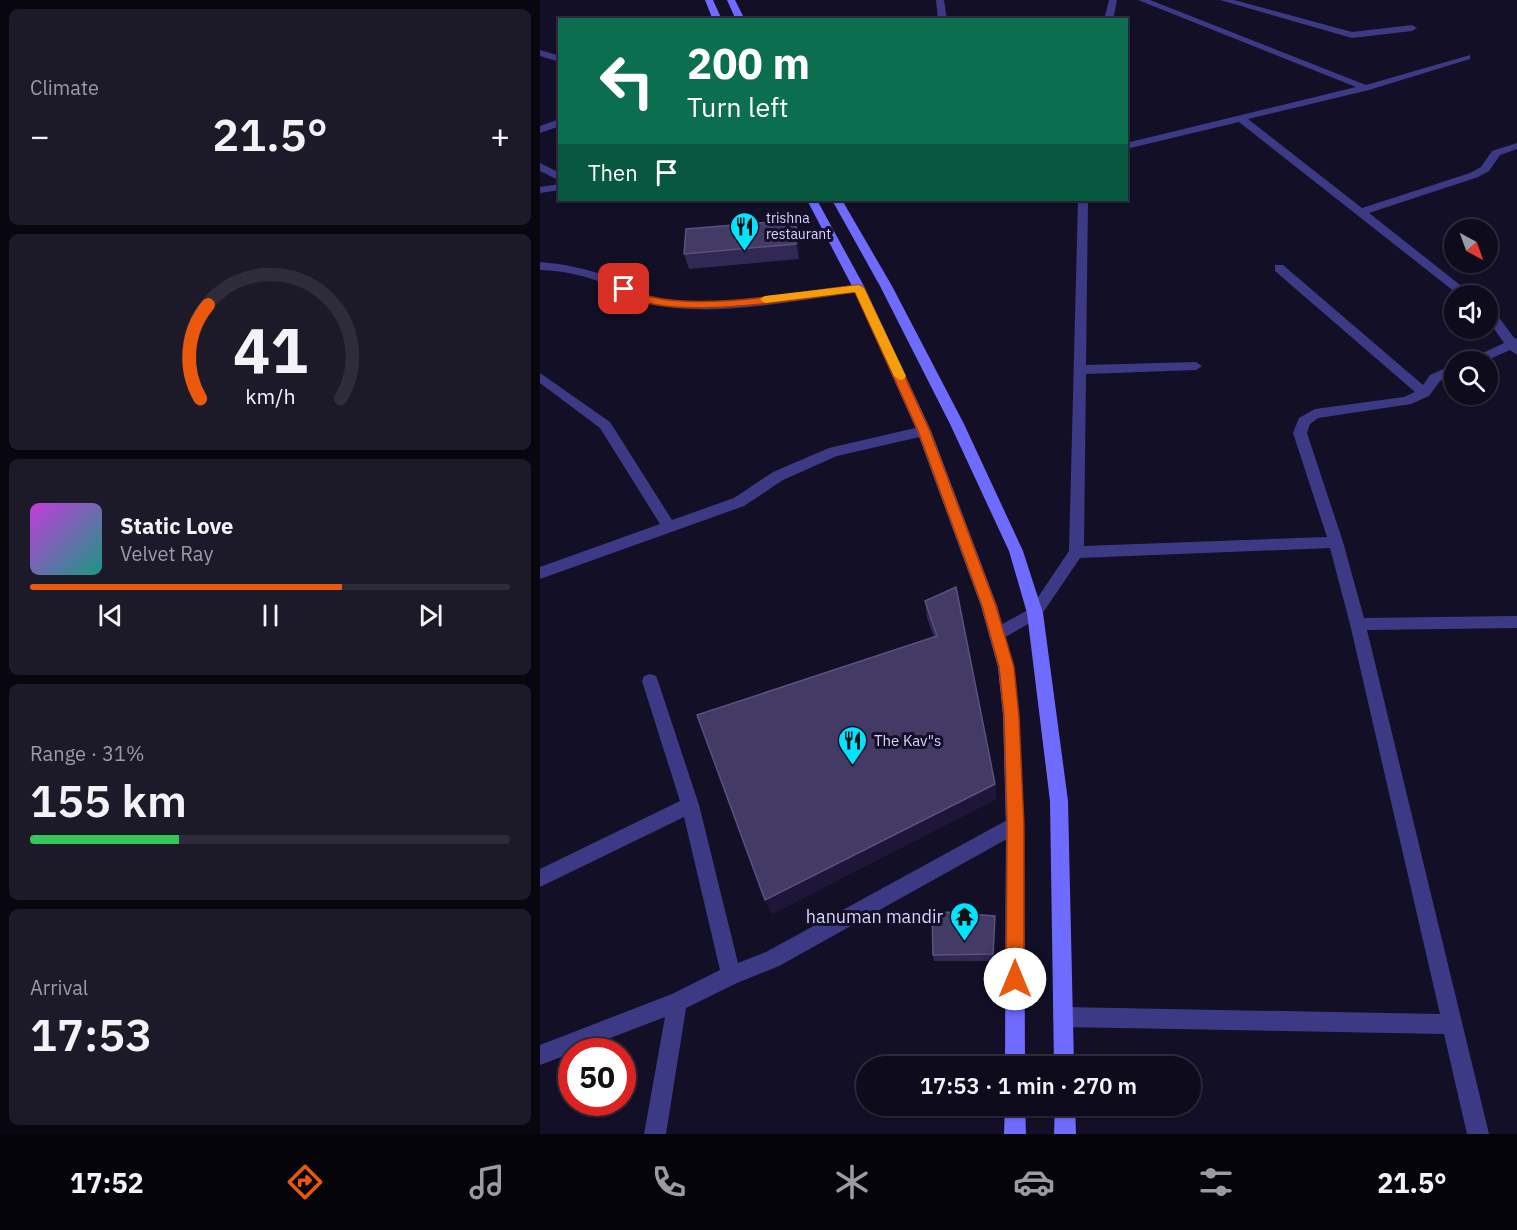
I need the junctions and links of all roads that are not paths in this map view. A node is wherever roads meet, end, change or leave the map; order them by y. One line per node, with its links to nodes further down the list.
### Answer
1 (709, 0): 7 (main road)
2 (731, 0): 8 (main road)
3 (940, 0): 9 (street)
4 (1113, 0): 10 (street)
5 (1142, 0): 15 (street)
6 (1224, 0): 11 (street)
7 (717, 18)
8 (740, 18)
9 (943, 18)
10 (1108, 18)
11 (1412, 28)
12 (540, 53): 14 (street)
13 (1467, 57): 15 (street)
14 (558, 58)
15 (1366, 88): 16 (street)
16 (1240, 118): 19 (street); 28 (street)
17 (558, 123): 18 (street)
18 (540, 130)
19 (1128, 146)
20 (1517, 146): 28 (street)
21 (540, 166): 22 (street)
22 (558, 177)
23 (558, 187): 24 (street)
24 (540, 190)
25 (813, 201): 32 (main road)
26 (838, 201): 46 (main road)
27 (1083, 201): 37 (street)
28 (1361, 212): 31 (street)
29 (540, 266): 32 (street)
30 (1280, 268): 40 (street)
31 (1454, 285)
32 (859, 288): 41 (main road)
33 (1498, 323): 34 (street)
34 (1516, 345): 35 (street)
35 (1498, 352)
36 (1196, 366): 37 (street)
37 (1080, 370): 44 (street)
38 (1444, 374): 40 (street)
39 (540, 377): 42 (street)
40 (1424, 393): 43 (street)
41 (924, 431): 42 (street); 49 (main road)
42 (669, 527): 45 (street)
43 (1336, 542): 44 (street); 48 (street)
44 (1076, 552): 46 (street)
45 (540, 573)
46 (1035, 614): 49 (street); 56 (main road)
47 (1517, 622): 48 (street)
48 (1358, 624): 57 (street)
49 (997, 635): 52 (main road)
50 (650, 681): 51 (street)
51 (690, 805): 53 (street); 54 (street)
52 (1016, 825): 54 (street); 59 (main road)
53 (540, 878)
54 (731, 975): 55 (street)
55 (677, 1002): 58 (street); 63 (street)
56 (1063, 1017): 57 (street); 60 (main road)
57 (1452, 1024): 66 (street)
58 (540, 1055)
59 (1015, 1056)
60 (1064, 1056)
61 (1015, 1116): 64 (main road)
62 (1065, 1116): 65 (main road)
63 (655, 1134)
64 (1015, 1134)
65 (1065, 1134)
66 (1478, 1134)

